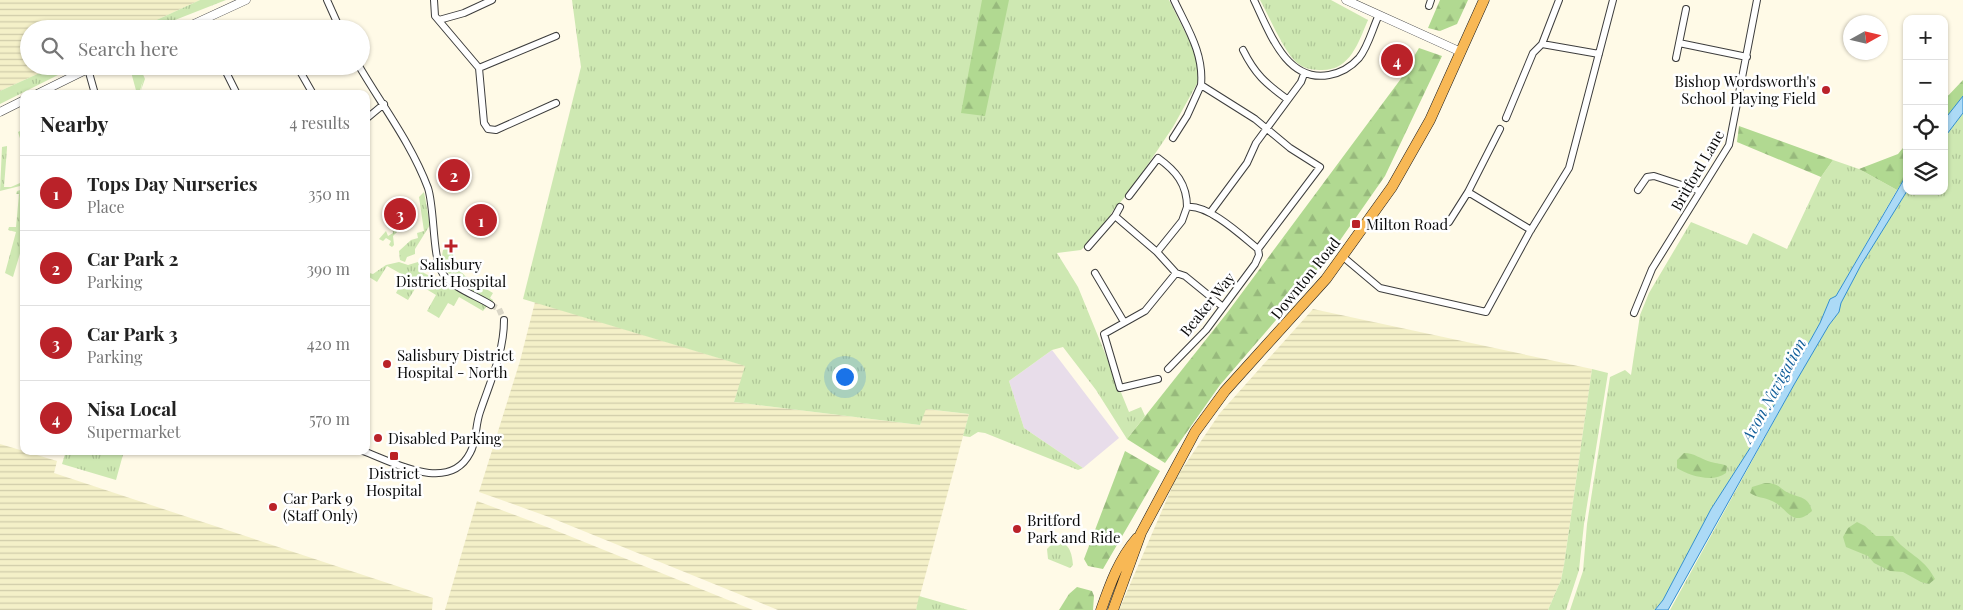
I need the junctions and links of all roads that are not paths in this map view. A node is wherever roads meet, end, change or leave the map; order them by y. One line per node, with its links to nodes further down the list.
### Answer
1 (246, 0): 14 (street)
2 (327, 0): 15 (street)
3 (434, 0): 16 (street)
4 (492, 0): 16 (street)
5 (1174, 0): 32 (street)
6 (1254, 0): 26 (street)
7 (1346, 0): 13 (street)
8 (1484, 0): 21 (highway, Downton Road)
9 (1559, 0): 19 (street)
10 (1613, 0): 22 (street)
11 (1758, 0): 24 (street, Britford Lane)
12 (1686, 9): 18 (street)
13 (1378, 17): 21 (street); 26 (street)
14 (203, 20)
15 (336, 20)
16 (439, 20): 25 (street)
17 (556, 36): 25 (street)
18 (1679, 43): 23 (street); 24 (street)
19 (1542, 44): 22 (street); 43 (street)
20 (1243, 50): 37 (street)
21 (1461, 52): 60 (highway, Downton Road)
22 (1599, 54): 56 (street)
23 (1676, 58)
24 (1747, 58): 48 (street, Britford Lane)
25 (479, 68): 39 (street)
26 (1304, 74): 37 (street)
27 (75, 75): 33 (street)
28 (92, 75): 34 (street)
29 (228, 75): 35 (street)
30 (302, 75): 36 (street)
31 (365, 75): 40 (street)
32 (1201, 85): 44 (street); 46 (street)
33 (44, 90)
34 (94, 90)
35 (235, 90)
36 (311, 90)
37 (1287, 99): 44 (street)
38 (20, 102): 41 (street)
39 (556, 103)
40 (384, 104): 42 (street); 63 (street)
41 (0, 112)
42 (370, 116)
43 (1506, 118)
44 (1267, 128): 53 (street); 58 (street, Beaker Way)
45 (1500, 129): 49 (street)
46 (1173, 138)
47 (1638, 190): 48 (street)
48 (1700, 191): 65 (street, Britford Lane)
49 (1468, 192): 55 (street); 56 (street)
50 (1129, 196): 52 (street)
51 (1120, 207): 54 (street)
52 (1187, 207): 53 (street); 59 (street)
53 (1210, 213): 58 (street)
54 (1115, 216): 57 (street); 59 (street)
55 (1449, 222)
56 (1531, 230): 60 (street)
57 (1088, 247)
58 (1258, 249): 64 (street, Beaker Way)
59 (1157, 252): 62 (street)
60 (1342, 256): 71 (highway, Downton Road)
61 (1096, 273): 67 (street)
62 (1176, 273): 64 (street); 67 (street)
63 (491, 305)
64 (1223, 307): 68 (street, Beaker Way)
65 (1634, 313)
66 (504, 320): 70 (street)
67 (1124, 322): 69 (street)
68 (1168, 370)
69 (1158, 379)
70 (370, 453)
71 (1141, 533): 72 (highway, Downton Road); 73 (highway, Downton Road)
72 (1101, 610)
73 (1113, 610)

